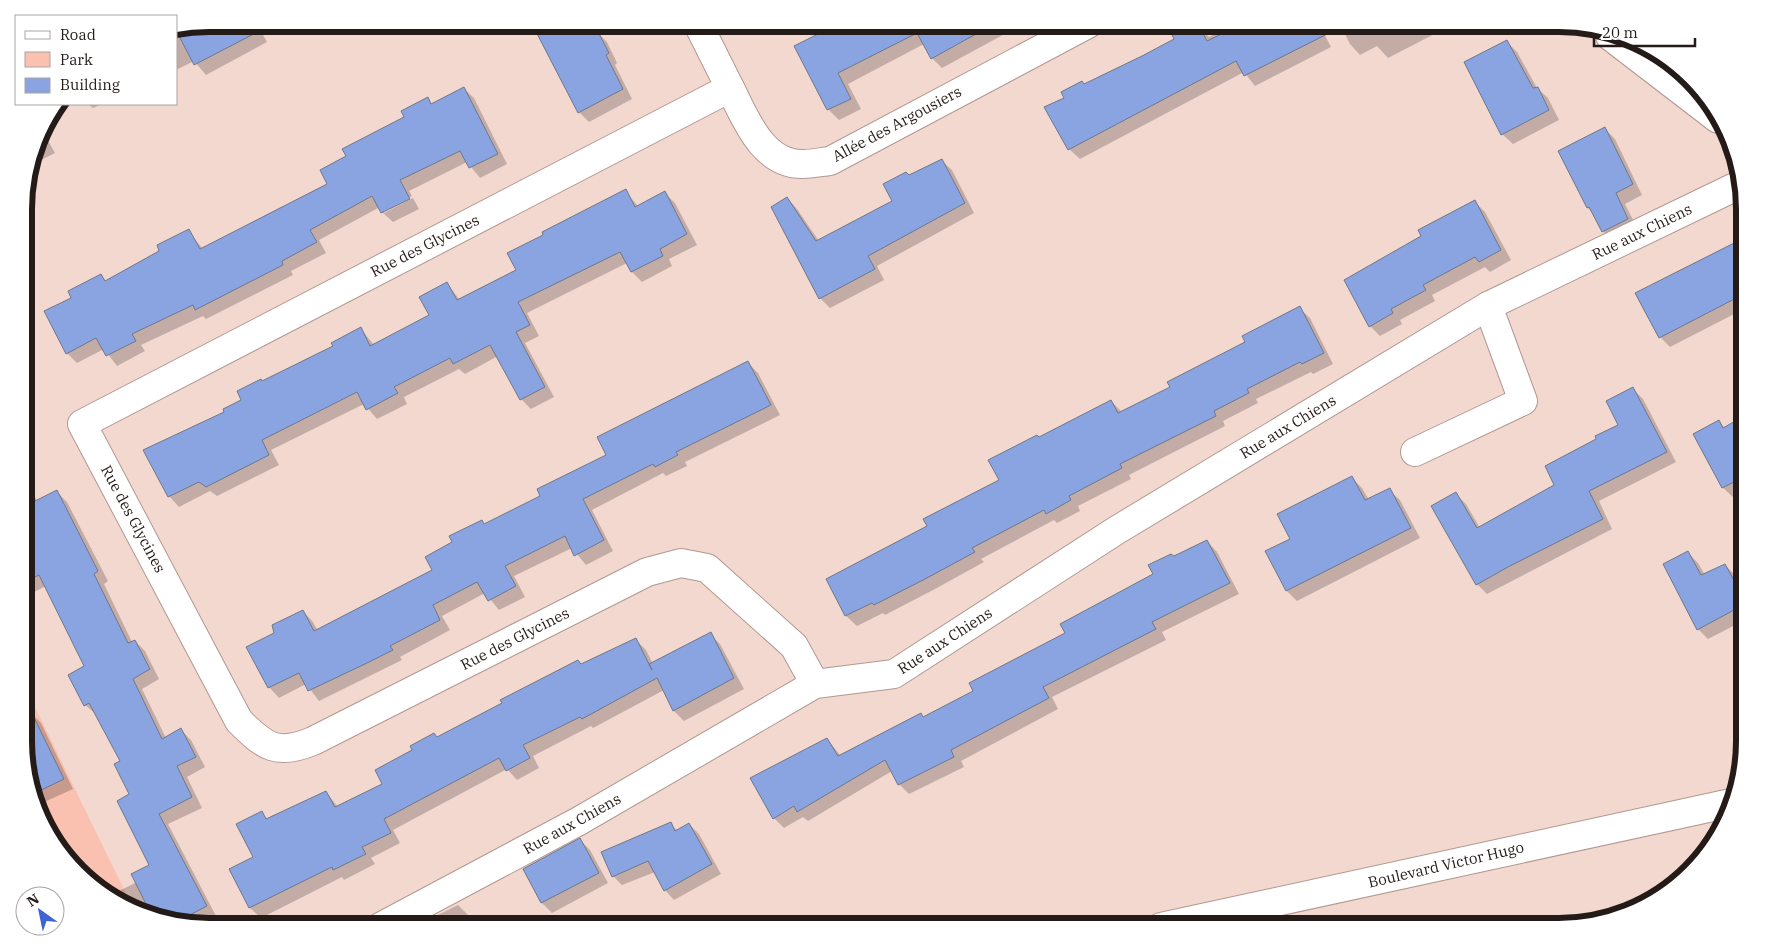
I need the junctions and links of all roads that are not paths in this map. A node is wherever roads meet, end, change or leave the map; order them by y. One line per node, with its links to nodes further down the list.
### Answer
1 (702, 32): 4 (street)
2 (1073, 32): 4 (street, Allée des Argousiers)
3 (1620, 43): 5 (street)
4 (730, 88): 9 (street, Rue des Glycines)
5 (1704, 108)
6 (1735, 187): 7 (street, Rue aux Chiens)
7 (1488, 306): 8 (street); 9 (street, Rue aux Chiens)
8 (1415, 452)
9 (815, 684): 11 (street, Rue aux Chiens)
10 (1725, 804): 12 (street, Boulevard Victor Hugo)
11 (397, 918)
12 (1202, 918)

